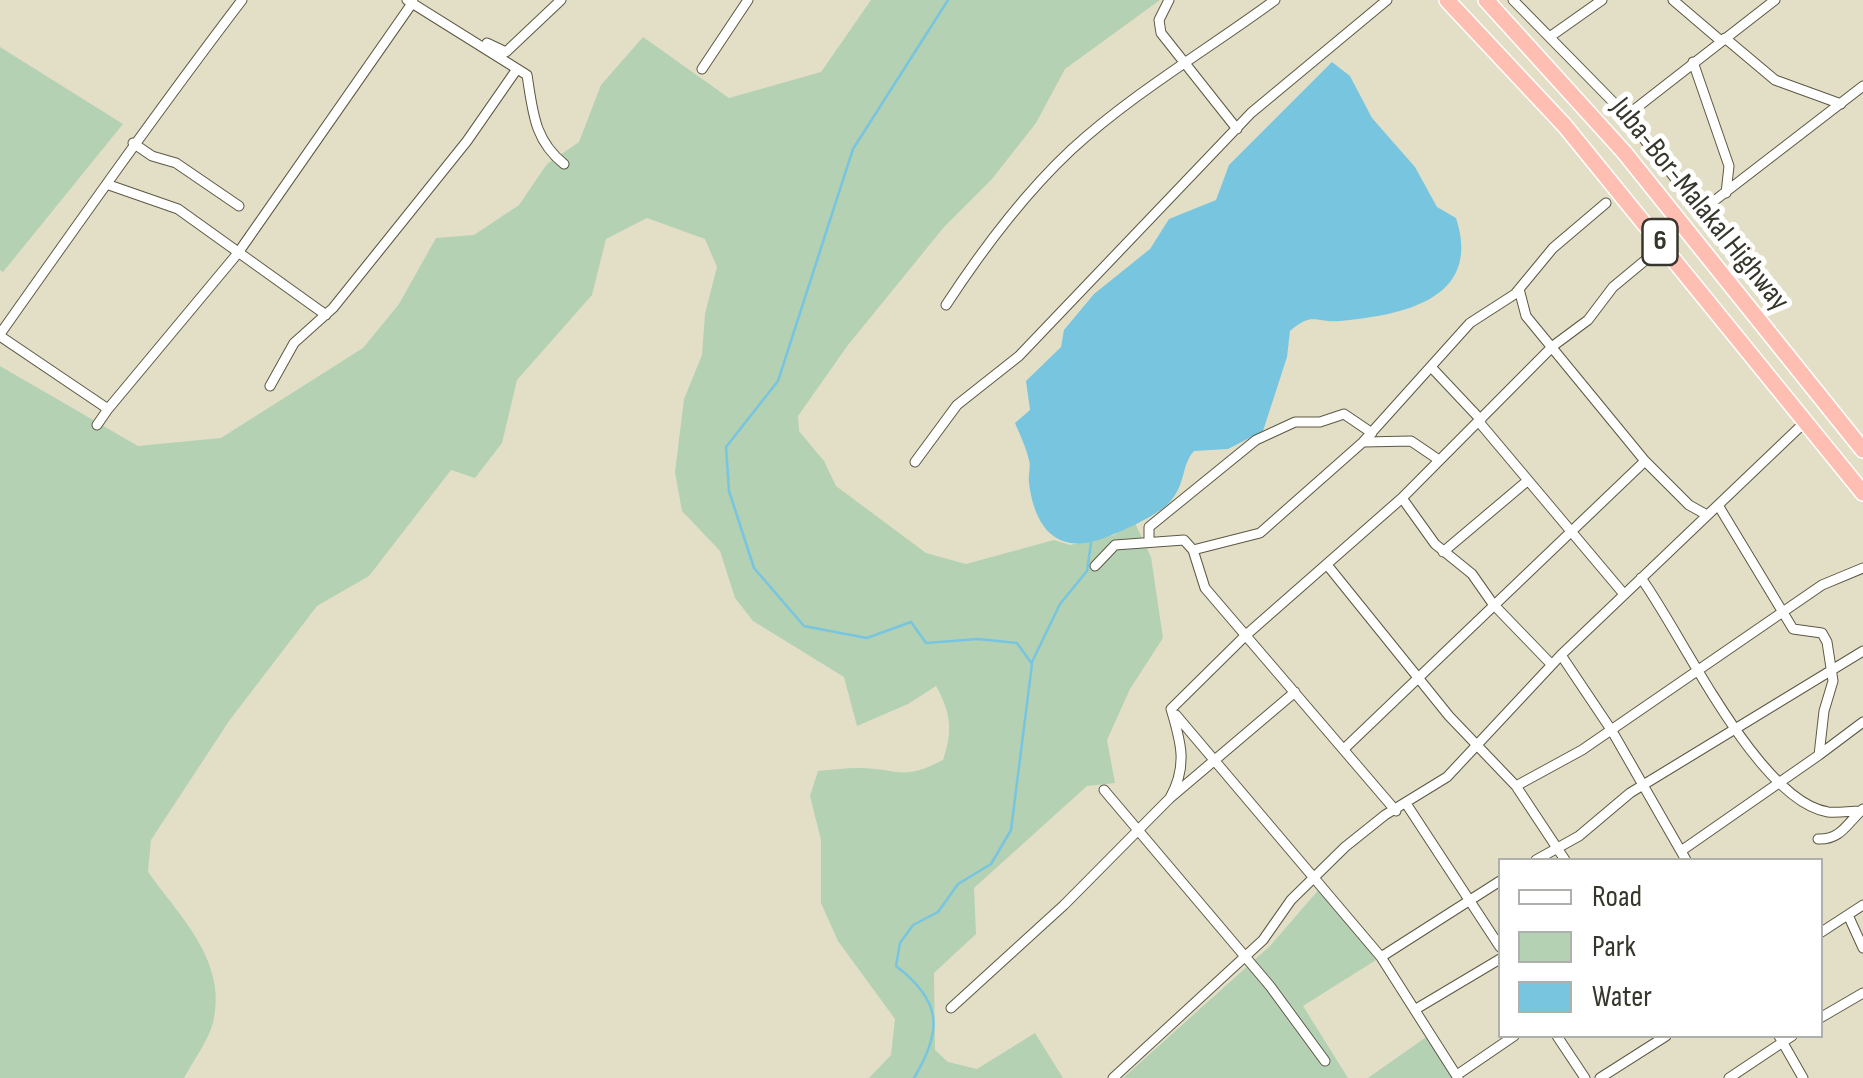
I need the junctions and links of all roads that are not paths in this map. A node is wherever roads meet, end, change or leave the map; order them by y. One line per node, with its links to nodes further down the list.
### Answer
1 (242, 0): 26 (street)
2 (561, 0): 14 (street)
3 (748, 0): 21 (street)
4 (1169, 0): 18 (street)
5 (1275, 0): 18 (street)
6 (1387, 0): 25 (street)
7 (1447, 0): 32 (highway, Juba-Bor-Malakal Highway / 6)
8 (1486, 0): 47 (highway, Juba-Bor-Malakal Highway / 6)
9 (1514, 0): 16 (street)
10 (1602, 0): 16 (street)
11 (1673, 0): 15 (street)
12 (1687, 0): 15 (street)
13 (1775, 0): 17 (street)
14 (407, 1): 20 (street); 33 (street)
15 (1693, 17): 17 (street)
16 (1551, 36): 24 (street)
17 (1723, 40): 19 (street); 23 (street)
18 (1187, 62): 25 (street); 35 (street)
19 (1693, 62): 24 (street); 29 (street)
20 (518, 68): 27 (street); 36 (street)
21 (702, 69)
22 (1863, 86): 23 (street)
23 (1841, 104): 29 (street)
24 (1626, 116): 29 (street)
25 (1237, 129): 50 (street)
26 (133, 143): 28 (street); 31 (street)
27 (564, 164)
28 (110, 185): 33 (street); 37 (street)
29 (1726, 196)
30 (1606, 203): 34 (street)
31 (239, 206)
32 (1658, 239): 38 (street); 43 (highway, Juba-Bor-Malakal Highway / 6)
33 (238, 252): 36 (street); 41 (street)
34 (1519, 290): 38 (street); 39 (street)
35 (946, 305)
36 (326, 315): 40 (street)
37 (0, 335): 41 (street)
38 (1553, 346): 42 (street); 49 (street)
39 (1432, 368): 42 (street); 45 (street)
40 (270, 386)
41 (108, 409): 44 (street)
42 (1480, 421): 48 (street); 51 (street)
43 (1804, 422): 52 (highway, Juba-Bor-Malakal Highway / 6); 54 (street)
44 (97, 426)
45 (1372, 433): 46 (street); 57 (street)
46 (1363, 442): 48 (street); 58 (street)
47 (1863, 450)
48 (1439, 460): 53 (street)
49 (1645, 461): 55 (street); 56 (street)
50 (915, 462)
51 (1526, 482): 56 (street); 59 (street)
52 (1863, 492)
53 (1402, 498): 59 (street); 61 (street)
54 (1718, 505): 55 (street); 66 (street)
55 (1707, 515): 63 (street)
56 (1570, 533): 64 (street); 65 (street)
57 (1149, 539): 58 (street); 60 (street)
58 (1193, 550): 67 (street)
59 (1443, 552): 65 (street)
60 (1095, 566)
61 (1328, 566): 67 (street); 73 (street)
62 (1863, 568): 66 (street)
63 (1641, 578): 64 (street); 71 (street)
64 (1623, 593): 69 (street)
65 (1493, 604): 70 (street); 73 (street)
66 (1783, 615): 71 (street); 72 (street)
67 (1246, 635): 74 (street); 75 (street)
68 (1863, 651): 72 (street)
69 (1561, 654): 70 (street); 78 (street)
70 (1551, 664): 79 (street)
71 (1698, 672): 77 (street); 78 (street)
72 (1832, 672): 77 (street); 81 (street)
73 (1418, 675): 79 (street); 80 (street)
74 (1295, 692): 80 (street); 82 (street)
75 (1172, 709): 82 (street); 87 (street)
76 (1863, 722): 81 (street)
77 (1735, 727): 83 (street); 84 (street)
78 (1612, 731): 84 (street); 85 (street)
79 (1480, 744): 85 (street); 88 (street)
80 (1345, 748): 89 (street)
81 (1819, 756): 83 (street)
82 (1214, 761): 87 (street); 97 (street)
83 (1780, 780): 90 (street); 94 (street)
84 (1644, 784): 93 (street); 94 (street)
85 (1516, 786): 93 (street)
86 (1104, 790): 91 (street)
87 (1170, 798): 91 (street)
88 (1408, 804): 89 (street); 99 (street)
89 (1396, 810): 97 (street)
90 (1861, 810): 92 (street)
91 (1139, 827): 105 (street); 109 (street)
92 (1818, 840)
93 (1557, 851): 95 (street); 96 (street)
94 (1684, 856)
95 (1541, 858)
96 (1563, 858)
97 (1314, 878): 105 (street); 106 (street)
98 (1498, 882): 99 (street)
99 (1469, 901): 103 (street); 106 (street)
100 (1863, 905): 101 (street)
101 (1848, 915): 102 (street); 104 (street)
102 (1823, 930)
103 (1498, 944)
104 (1863, 948)
105 (1244, 958): 116 (street); 118 (street)
106 (1381, 958): 110 (street)
107 (1498, 960): 110 (street)
108 (1863, 994): 111 (street)
109 (951, 1008)
110 (1416, 1009): 117 (street)
111 (1823, 1016)
112 (1511, 1038): 117 (street)
113 (1558, 1038): 119 (street)
114 (1663, 1038): 120 (street)
115 (1781, 1039): 121 (street); 122 (street)
116 (1325, 1062)
117 (1458, 1076)
118 (1112, 1078)
119 (1585, 1078)
120 (1600, 1078)
121 (1730, 1078)
122 (1802, 1078)

